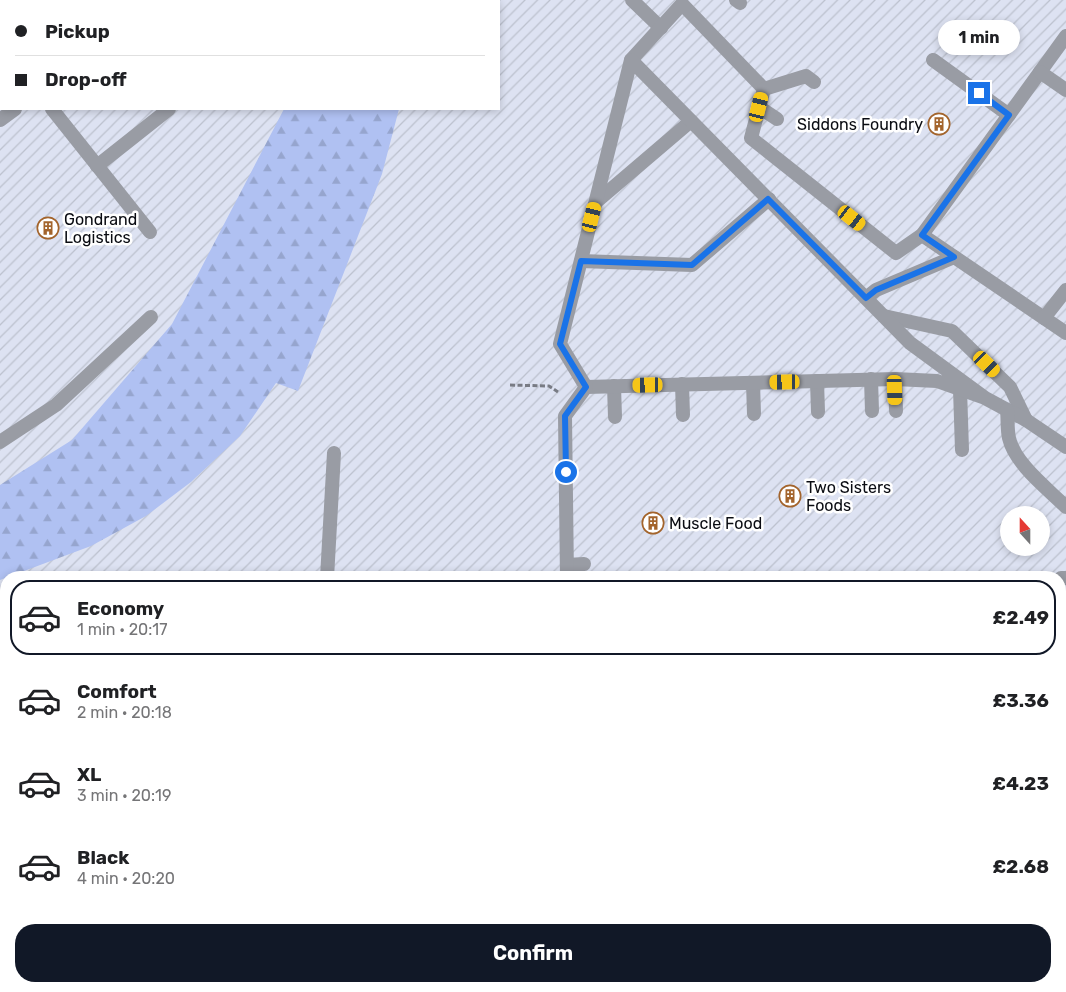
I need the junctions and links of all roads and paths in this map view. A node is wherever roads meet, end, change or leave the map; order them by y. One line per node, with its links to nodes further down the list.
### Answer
1 (632, 0): 3 (street)
2 (684, 2): 3 (street); 9 (street)
3 (661, 28): 5 (street)
4 (1066, 36): 7 (street)
5 (631, 60): 18 (street); 21 (street)
6 (933, 60): 15 (street)
7 (1040, 72): 10 (street); 15 (street)
8 (814, 82): 9 (street)
9 (764, 89): 11 (street)
10 (1066, 90)
11 (759, 107): 17 (street); 23 (street)
12 (14, 110): 16 (street)
13 (53, 110): 19 (street)
14 (168, 110): 19 (street)
15 (1009, 115): 23 (street)
16 (0, 120)
17 (777, 120)
18 (691, 121): 20 (street); 21 (street)
19 (97, 166): 22 (street)
20 (768, 199): 25 (street); 27 (street)
21 (596, 202): 25 (street)
22 (150, 232)
23 (922, 235): 24 (street)
24 (954, 257): 27 (street); 30 (street)
25 (581, 261): 39 (street)
26 (1066, 290): 30 (street)
27 (866, 298): 28 (street)
28 (884, 316): 41 (street); 50 (street)
29 (151, 317): 51 (street)
30 (1044, 318): 31 (street)
31 (1066, 332)
32 (871, 379): 33 (street); 34 (street); 44 (street)
33 (894, 379): 40 (street); 45 (street)
34 (817, 381): 35 (street); 46 (street)
35 (753, 382): 36 (street); 47 (street)
36 (682, 384): 38 (street); 48 (street)
37 (510, 386): 42 (path)
38 (614, 386): 39 (street); 49 (street)
39 (586, 387): 42 (street)
40 (960, 389): 41 (street); 53 (street)
41 (985, 398): 43 (street)
42 (575, 402): 58 (street)
43 (1008, 410): 50 (street); 55 (street)
44 (872, 411)
45 (896, 411)
46 (818, 412)
47 (754, 414)
48 (683, 415)
49 (615, 417)
50 (1026, 420): 52 (street)
51 (0, 442)
52 (1066, 447)
53 (962, 450)
54 (334, 453): 57 (street)
55 (1066, 507)
56 (584, 564): 58 (street)
57 (327, 571)
58 (567, 571)

